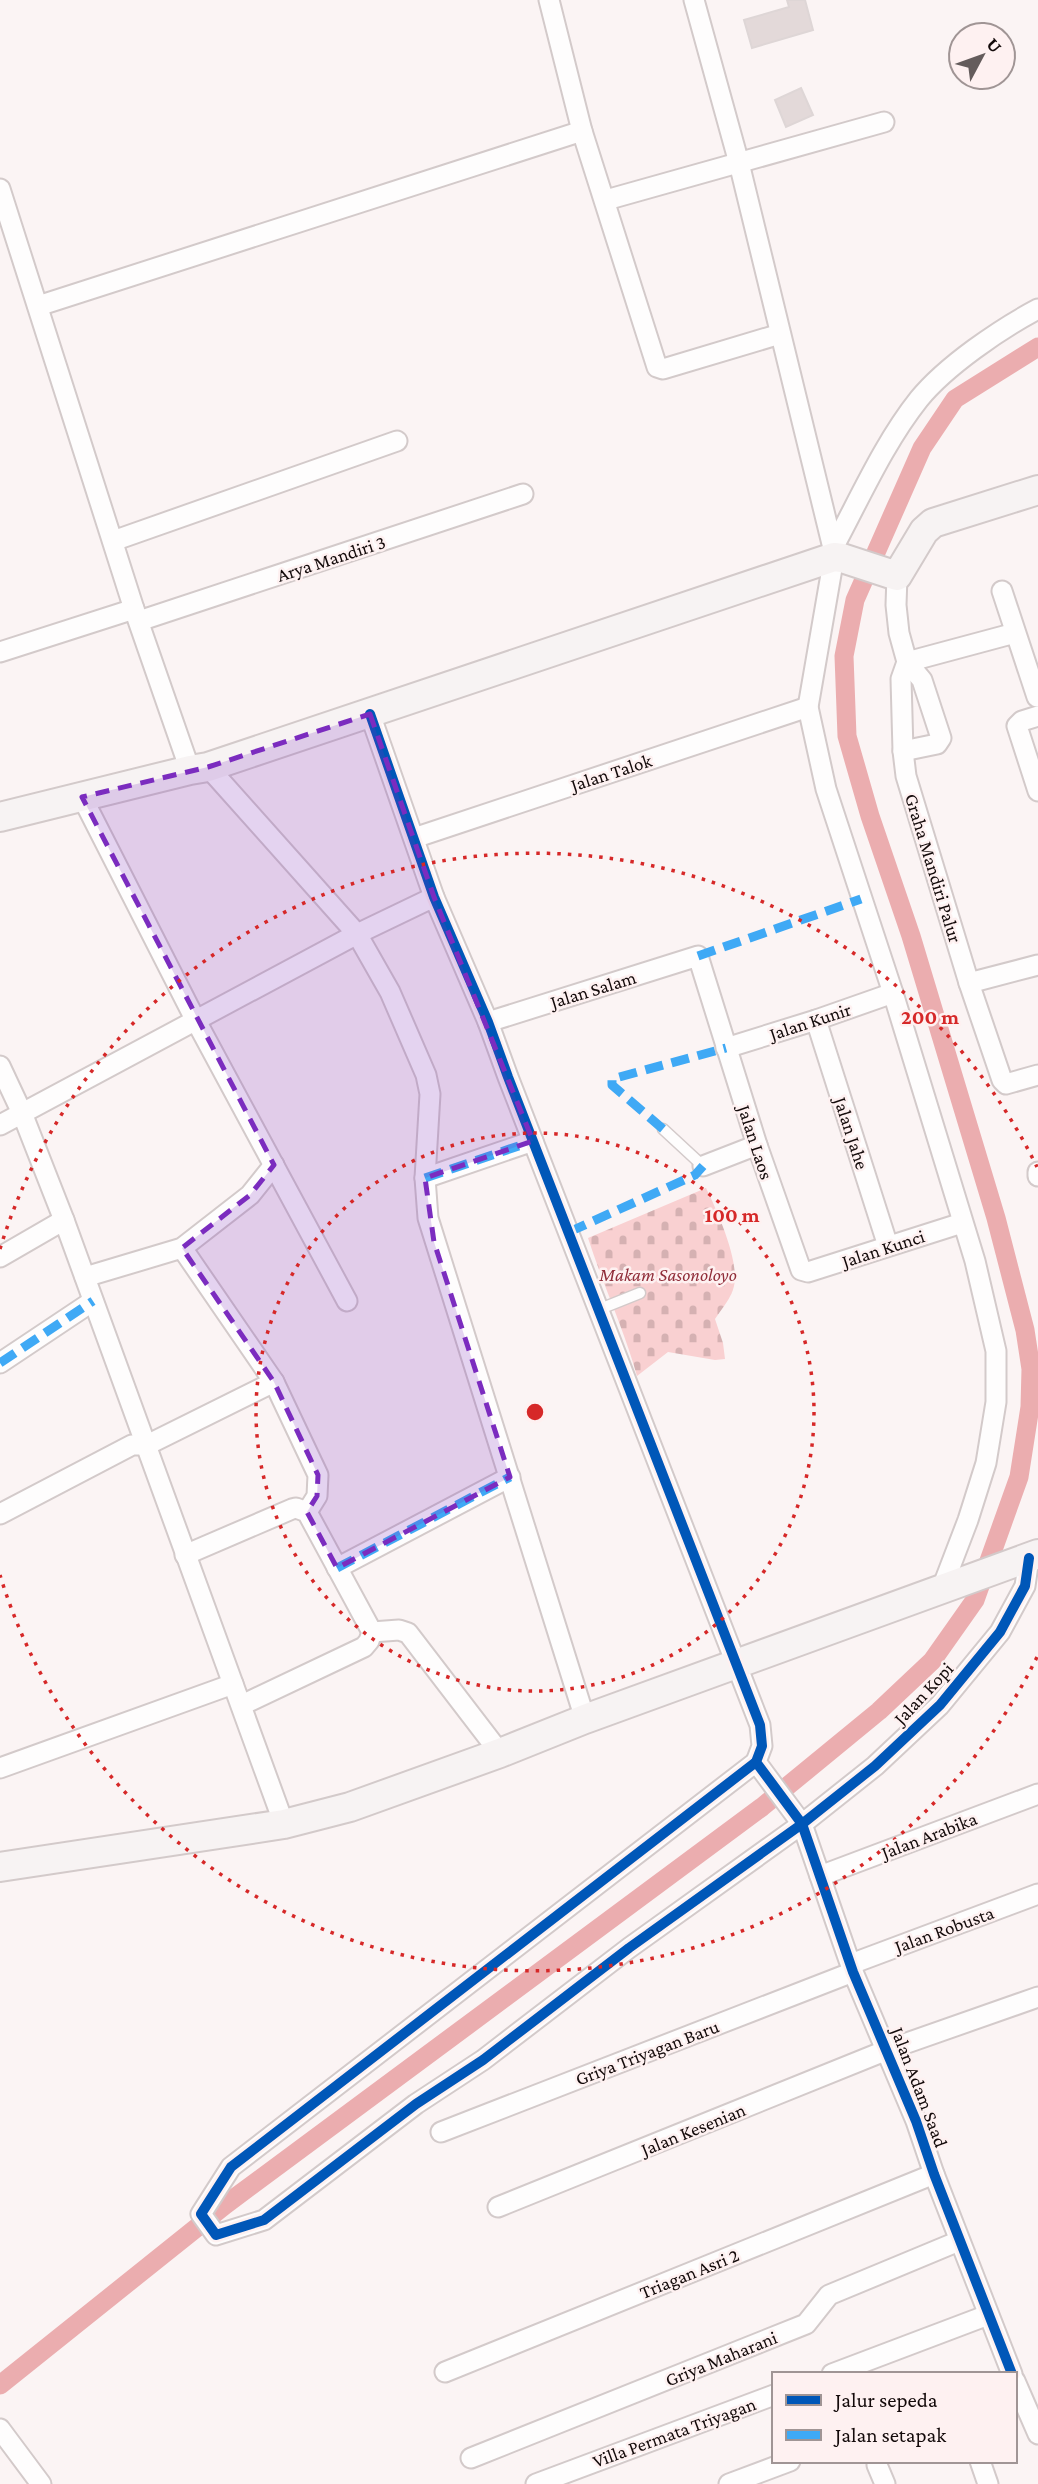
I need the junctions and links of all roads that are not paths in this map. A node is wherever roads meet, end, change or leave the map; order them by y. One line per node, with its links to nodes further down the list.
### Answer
1 (694, 0): 5 (street)
2 (554, 1): 4 (street)
3 (884, 122): 5 (street)
4 (582, 131): 7 (street); 8 (street)
5 (738, 163): 7 (street); 10 (street)
6 (0, 189): 8 (street)
7 (606, 201): 10 (street)
8 (38, 306): 14 (street)
9 (1038, 309): 15 (street)
10 (780, 334): 15 (street)
11 (397, 441): 14 (street)
12 (1038, 490): 16 (street)
13 (523, 494): 18 (street, Arya Mandiri 3)
14 (113, 541): 18 (street)
15 (836, 554): 16 (street); 23 (street); 24 (street)
16 (892, 575): 21 (street, Graha Mandiri Palur)
17 (1002, 591): 19 (street)
18 (136, 615): 20 (street, Arya Mandiri 3); 26 (street)
19 (1016, 633): 21 (street); 22 (street)
20 (0, 652)
21 (908, 662): 25 (street, Graha Mandiri Palur); 25 (street, Graha Mandiri Palur)
22 (1037, 706): 27 (street)
23 (808, 707): 30 (street, Jalan Talok); 36 (street)
24 (370, 714): 26 (street); 30 (street)
25 (903, 751): 35 (street, Graha Mandiri Palur)
26 (199, 769): 28 (street); 32 (street)
27 (1038, 791)
28 (82, 797): 29 (street); 37 (street)
29 (0, 817)
30 (414, 838): 31 (street)
31 (434, 897): 32 (street); 39 (street)
32 (357, 934): 37 (street); 50 (street)
33 (698, 956): 39 (street, Jalan Salam); 40 (street, Jalan Laos)
34 (1038, 965): 35 (street)
35 (968, 983): 42 (street, Graha Mandiri Palur)
36 (893, 993): 38 (street, Jalan Kunir); 52 (street)
37 (195, 1019): 43 (street); 48 (street)
38 (816, 1020): 40 (street, Jalan Kunir); 53 (street, Jalan Jahe)
39 (488, 1022): 46 (street)
40 (726, 1048): 47 (street, Jalan Laos)
41 (0, 1066): 43 (street)
42 (1038, 1074)
43 (22, 1113): 44 (street); 51 (street)
44 (0, 1125)
45 (663, 1129): 49 (lane)
46 (533, 1141): 50 (street); 61 (street)
47 (757, 1146): 49 (street); 56 (street, Jalan Laos)
48 (274, 1166): 54 (street); 60 (street)
49 (703, 1166)
50 (425, 1178): 65 (street)
51 (64, 1220): 55 (street); 57 (street)
52 (962, 1223): 53 (street, Jalan Kunci); 71 (street)
53 (888, 1246): 56 (street, Jalan Kunci)
54 (182, 1248): 57 (street); 63 (street)
55 (0, 1257)
56 (805, 1272)
57 (85, 1277): 59 (street)
58 (640, 1293): 61 (lane)
59 (93, 1301): 62 (street); 64 (street)
60 (347, 1301)
61 (600, 1309): 73 (street)
62 (1, 1360)
63 (274, 1382): 64 (street); 66 (street)
64 (147, 1445): 67 (street); 68 (street)
65 (510, 1477): 70 (street); 76 (street)
66 (307, 1512): 68 (street); 70 (street)
67 (0, 1514)
68 (185, 1555): 74 (street)
69 (1030, 1557): 71 (street); 81 (street, Jalan Kopi)
70 (337, 1568): 72 (street)
71 (949, 1585): 73 (street)
72 (372, 1632): 75 (street); 77 (street)
73 (738, 1665): 76 (street); 78 (street)
74 (233, 1684): 75 (street); 79 (street)
75 (242, 1705): 82 (street)
76 (584, 1719): 77 (street)
77 (500, 1753): 82 (street)
78 (758, 1766): 81 (street, Jalan Adam Saad); 81 (street, Jalan Kopi)
79 (0, 1768)
80 (1038, 1794): 84 (street, Jalan Arabika)
81 (799, 1819): 84 (street, Jalan Adam Saad)
82 (284, 1824): 83 (street)
83 (0, 1867)
84 (820, 1876): 86 (street, Jalan Adam Saad)
85 (1038, 1894): 86 (street, Jalan Robusta)
86 (852, 1968): 88 (street, Jalan Adam Saad); 89 (street, Griya Triyagan Baru)
87 (1038, 1997): 88 (street, Jalan Kesenian)
88 (887, 2050): 90 (street, Jalan Adam Saad); 91 (street, Jalan Kesenian)
89 (440, 2132)
90 (934, 2174): 92 (street, Jalan Adam Saad); 94 (street, Triagan Asri 2)
91 (498, 2207)
92 (960, 2241): 93 (street, Jalan Adam Saad); 101 (street, Griya Maharani)
93 (988, 2315): 95 (street); 96 (street, Jalan Adam Saad)
94 (445, 2372)
95 (837, 2372)
96 (1011, 2372)
97 (1017, 2386): 100 (street)
98 (772, 2396): 106 (street, Villa Permata Triyagan)
99 (0, 2429): 105 (street)
100 (1038, 2434)
101 (471, 2458)
102 (785, 2463): 107 (street)
103 (981, 2463): 109 (street)
104 (877, 2465): 108 (street)
105 (41, 2484)
106 (536, 2484)
107 (729, 2484)
108 (884, 2484)
109 (988, 2484)

